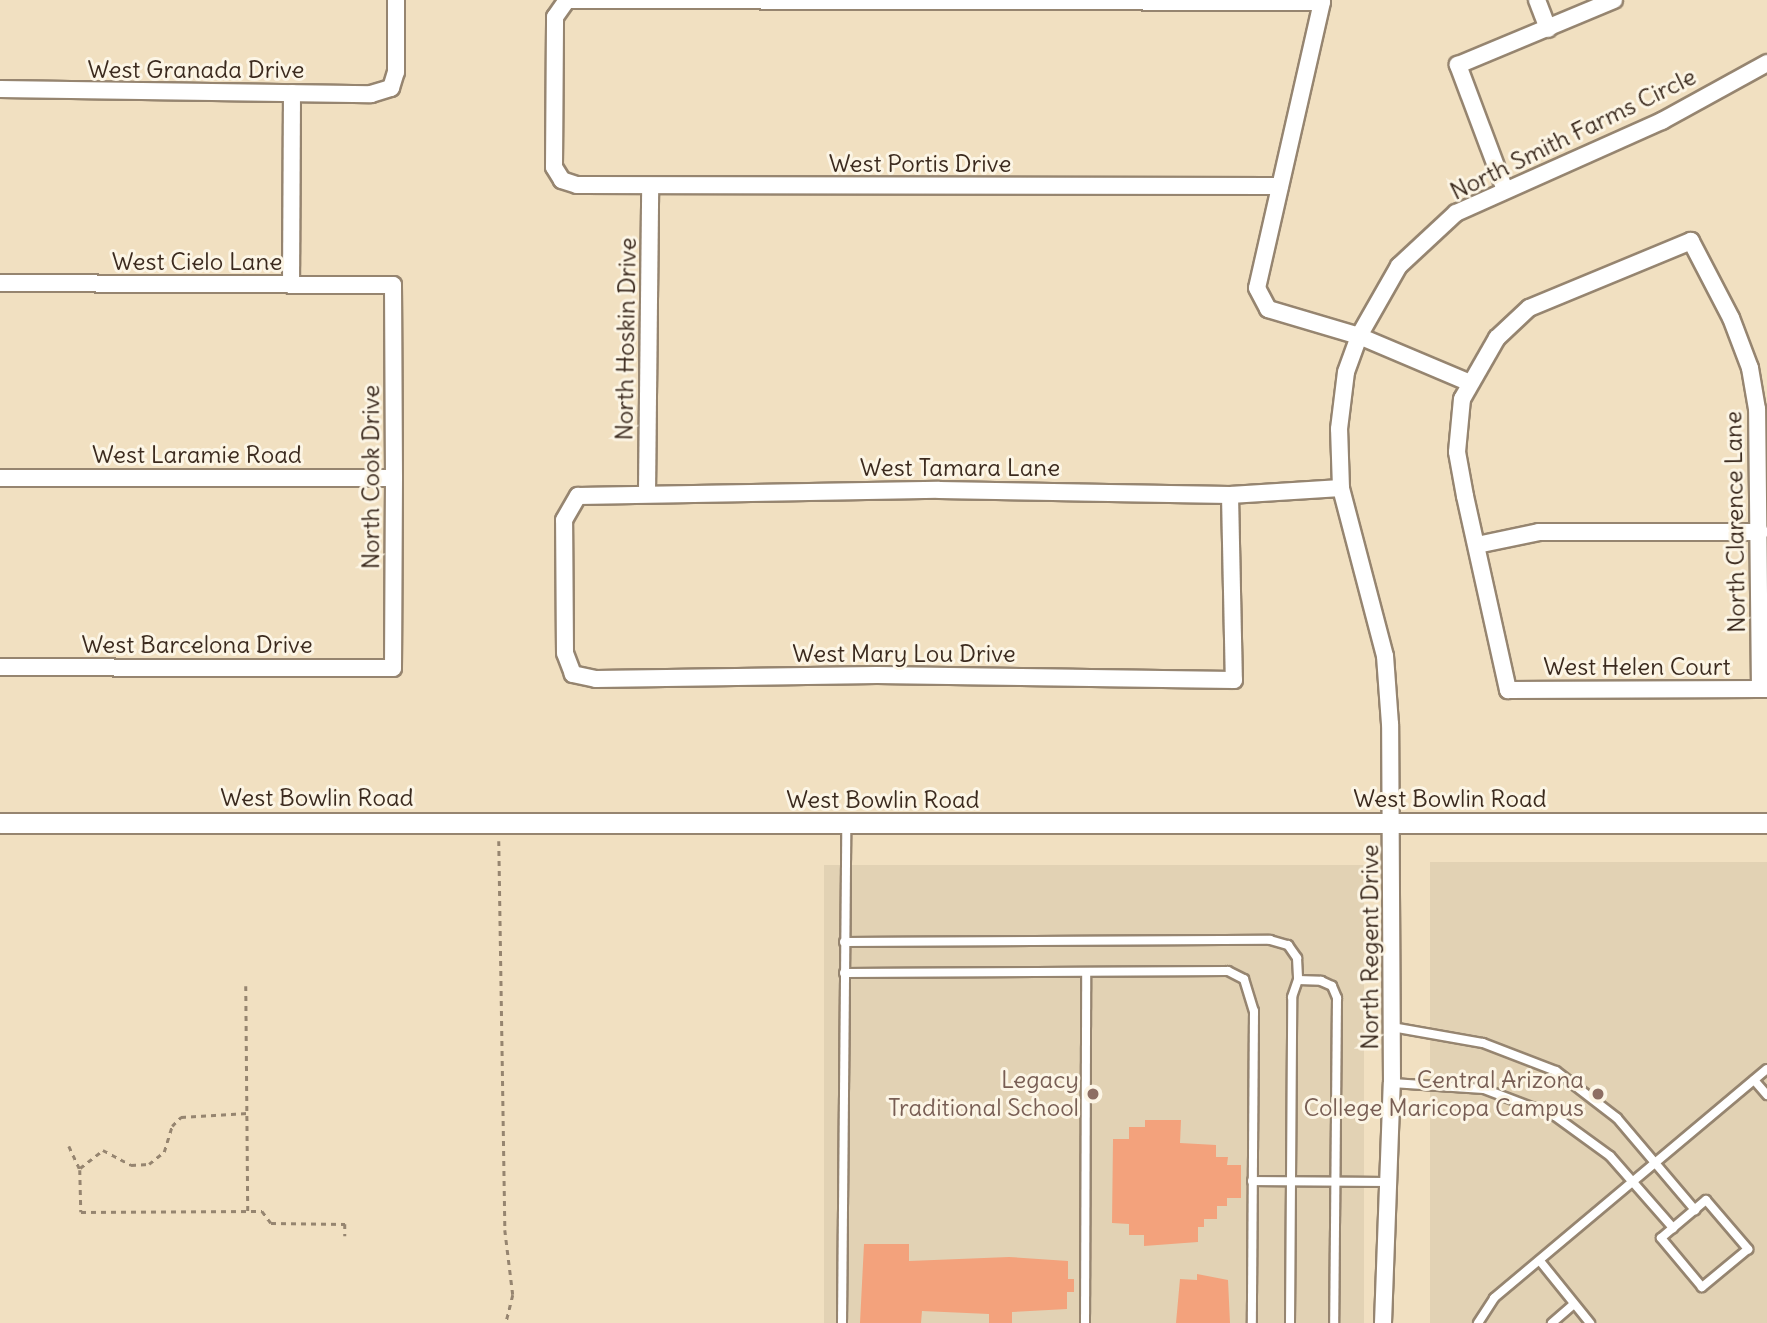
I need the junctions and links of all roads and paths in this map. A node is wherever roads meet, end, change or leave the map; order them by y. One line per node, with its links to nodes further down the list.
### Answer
1 (396, 0): 8 (street, West Granada Drive)
2 (566, 0): 9 (street); 10 (street, West Portis Drive)
3 (1538, 0): 5 (street)
4 (1614, 0): 5 (street)
5 (1548, 29): 11 (street)
6 (1767, 63): 11 (street, North Smith Farms Circle)
7 (0, 89): 8 (street, West Granada Drive)
8 (292, 93): 13 (street)
9 (1280, 186): 10 (street, West Portis Drive); 15 (street)
10 (650, 187): 20 (street, North Hoskin Drive)
11 (1505, 190): 15 (street, North Smith Farms Circle)
12 (0, 284): 13 (street, West Cielo Lane)
13 (291, 285): 14 (street, West Cielo Lane)
14 (393, 285): 18 (street, North Cook Drive)
15 (1359, 336): 16 (street); 19 (street, North Smith Farms Circle)
16 (1469, 383): 22 (street, North Clarence Lane); 23 (street)
17 (0, 478): 18 (street, West Laramie Road)
18 (394, 478): 25 (street, North Cook Drive)
19 (1341, 488): 21 (street, West Tamara Lane); 31 (street, North Smith Farms Circle)
20 (647, 492): 21 (street, West Tamara Lane); 26 (street, West Tamara Lane)
21 (1230, 495): 26 (street, West Mary Lou Drive)
22 (1760, 532): 23 (street); 27 (street, North Clarence Lane)
23 (1477, 545): 27 (street, West Helen Court)
24 (0, 667): 25 (street, West Barcelona Drive)
25 (393, 668)
26 (573, 674)
27 (1764, 689)
28 (0, 823): 30 (street, West Bowlin Road)
29 (1767, 823): 31 (street, West Bowlin Road)
30 (499, 824): 32 (street, West Bowlin Road); 58 (path)
31 (1394, 824): 32 (street, West Bowlin Road); 38 (street, North Regent Drive)
32 (846, 825): 33 (lane)
33 (844, 942): 34 (lane); 36 (lane)
34 (844, 973): 35 (lane); 59 (lane)
35 (1086, 973): 47 (lane); 60 (lane)
36 (1298, 980): 48 (lane); 49 (lane)
37 (246, 986): 43 (path)
38 (1392, 1027): 41 (street, North Regent Drive); 45 (lane)
39 (1767, 1069): 40 (lane)
40 (1754, 1080): 42 (lane); 45 (lane)
41 (1392, 1083): 50 (street, North Regent Drive); 51 (lane)
42 (1767, 1095)
43 (248, 1113): 46 (path); 53 (path)
44 (69, 1146): 46 (path)
45 (1656, 1161): 51 (lane); 52 (lane)
46 (80, 1168): 53 (path)
47 (1252, 1181): 49 (lane); 61 (lane)
48 (1335, 1181): 49 (lane); 50 (lane); 63 (lane)
49 (1292, 1182): 62 (lane)
50 (1385, 1182): 64 (street, North Regent Drive)
51 (1632, 1182): 54 (lane); 56 (lane)
52 (1695, 1210): 54 (lane); 54 (lane)
53 (248, 1211): 55 (path)
54 (1673, 1228)
55 (345, 1236)
56 (1540, 1261): 57 (lane); 65 (lane)
57 (1574, 1304): 66 (lane); 67 (lane)
58 (506, 1323)
59 (842, 1323)
60 (1085, 1323)
61 (1252, 1323)
62 (1290, 1323)
63 (1334, 1323)
64 (1383, 1323)
65 (1478, 1323)
66 (1552, 1323)
67 (1590, 1323)

